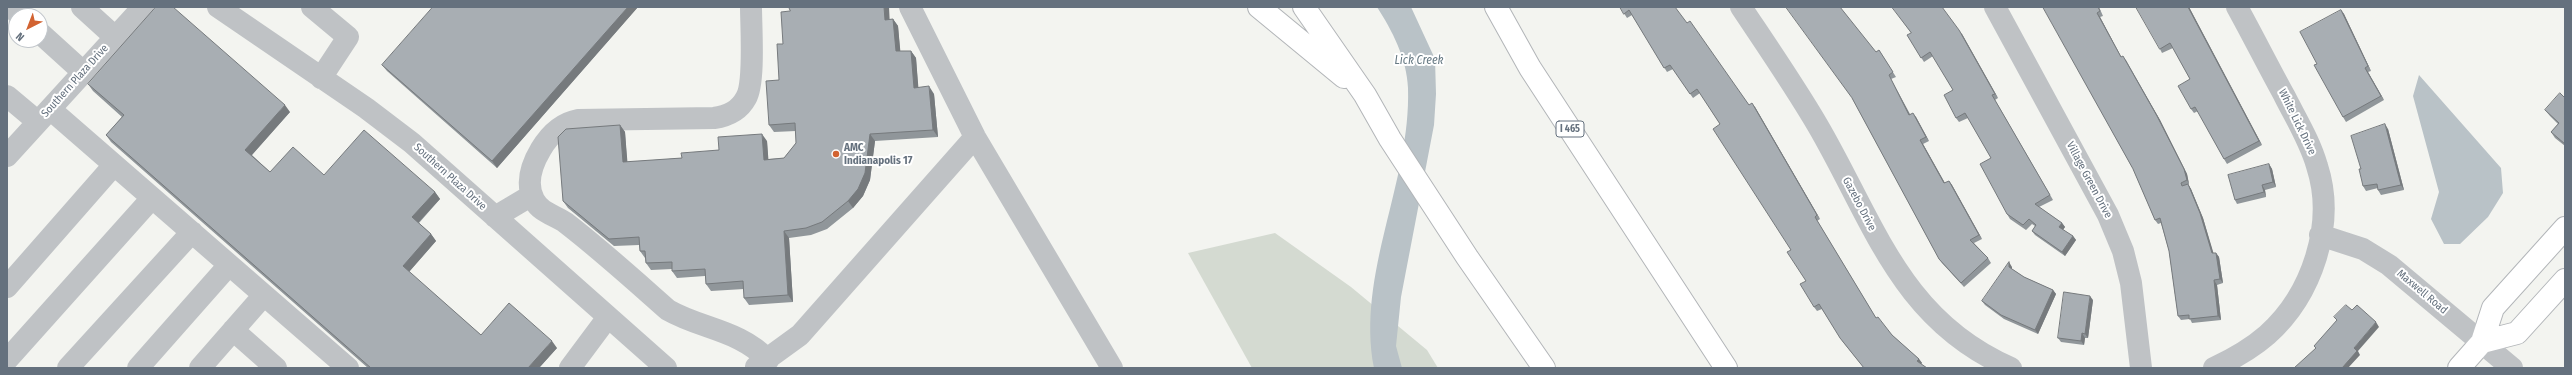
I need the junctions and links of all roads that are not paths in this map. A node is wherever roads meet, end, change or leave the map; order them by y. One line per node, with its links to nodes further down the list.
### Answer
1 (82, 7): 13 (street)
2 (143, 7): 13 (street, Southern Plaza Drive)
3 (218, 7): 16 (street, Southern Plaza Drive)
4 (312, 7): 16 (street)
5 (751, 7): 23 (street)
6 (910, 7): 20 (street)
7 (1259, 7): 17 (main road)
8 (1304, 7): 17 (main road)
9 (1496, 7): 47 (main road, I 465)
10 (1741, 7): 48 (street, Gazebo Drive)
11 (1995, 7): 49 (street, Village Green Drive)
12 (2237, 7): 28 (street, White Lick Drive)
13 (115, 38): 15 (street, Southern Plaza Drive)
14 (48, 40): 15 (street)
15 (83, 72): 19 (street, Southern Plaza Drive)
16 (321, 78): 25 (street, Southern Plaza Drive)
17 (1365, 95): 46 (main road)
18 (7, 96): 19 (street)
19 (44, 116): 21 (street, Southern Plaza Drive); 22 (street)
20 (975, 137): 37 (street); 45 (street)
21 (7, 156)
22 (114, 165): 24 (street); 31 (street)
23 (532, 196): 25 (street); 37 (street)
24 (152, 198): 27 (street); 36 (street)
25 (495, 217): 33 (street, Southern Plaza Drive)
26 (2565, 228): 35 (main road)
27 (192, 232): 29 (street); 38 (street)
28 (2320, 235): 35 (street, Maxwell Road); 50 (street, White Lick Drive)
29 (229, 265): 32 (street); 39 (street)
30 (2565, 280): 35 (main road)
31 (7, 287)
32 (264, 295): 34 (street); 42 (street)
33 (608, 317): 43 (street); 44 (street, Southern Plaza Drive)
34 (233, 330): 40 (street); 41 (street)
35 (2482, 342): 51 (main road); 52 (street, Maxwell Road)
36 (7, 360)
37 (761, 364)
38 (68, 368)
39 (138, 368)
40 (201, 368)
41 (276, 368)
42 (348, 368)
43 (570, 368)
44 (666, 368)
45 (1112, 368)
46 (1544, 368)
47 (1726, 368)
48 (2011, 368)
49 (2141, 368)
50 (2214, 368)
51 (2458, 368)
52 (2512, 368)

